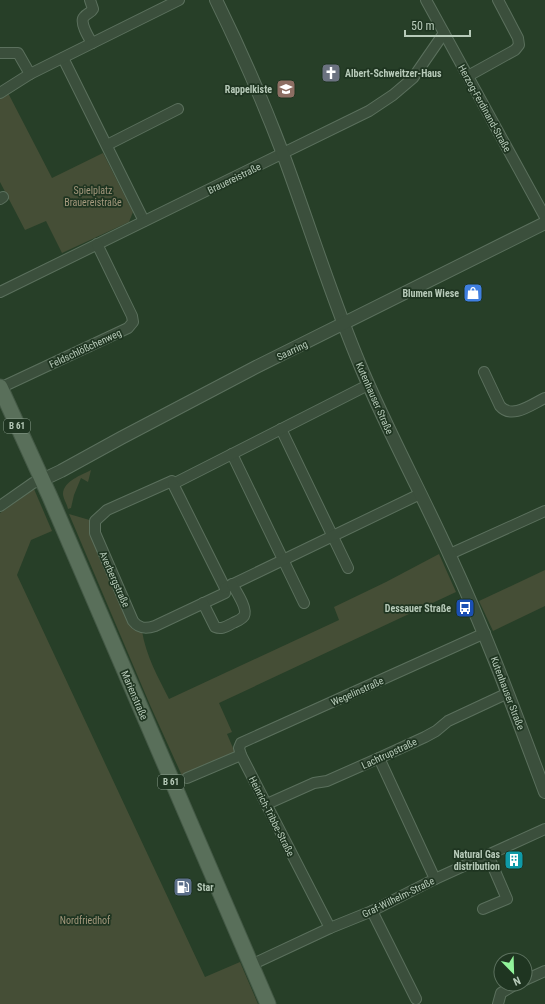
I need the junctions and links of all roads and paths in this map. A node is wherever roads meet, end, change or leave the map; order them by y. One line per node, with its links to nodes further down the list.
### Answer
1 (90, 0): 7 (street)
2 (179, 0): 7 (street)
3 (216, 0): 15 (street, Kutenhauser Straße)
4 (426, 0): 6 (street, Herzog-Ferdinand-Straße)
5 (498, 0): 11 (street)
6 (444, 33): 11 (street, Herzog-Ferdinand-Straße); 15 (street, Brauereistraße)
7 (92, 43): 9 (street)
8 (0, 53): 10 (street)
9 (63, 58): 10 (street); 14 (street)
10 (30, 74): 12 (street)
11 (468, 76): 16 (street, Herzog-Ferdinand-Straße)
12 (0, 93)
13 (178, 109): 14 (street)
14 (107, 145): 17 (street)
15 (283, 154): 17 (street, Brauereistraße); 21 (street, Kutenhauser Straße)
16 (545, 216)
17 (144, 221): 19 (street, Brauereistraße)
18 (545, 223): 21 (street, Saarring)
19 (97, 244): 20 (street, Brauereistraße); 24 (street, Feldschlößchenweg)
20 (0, 292)
21 (343, 325): 23 (street, Kutenhauser Straße); 28 (street, Saarring)
22 (484, 372): 25 (street)
23 (368, 385): 26 (street); 30 (street, Kutenhauser Straße)
24 (0, 387): 28 (main road, Marienstraße / B 61)
25 (545, 398)
26 (281, 429): 27 (street); 33 (street)
27 (232, 454): 29 (street); 35 (street)
28 (42, 480): 31 (street); 53 (main road, Marienstraße / B 61)
29 (173, 484): 37 (street); 38 (street, Averbergstraße)
30 (420, 494): 33 (street); 34 (street, Kutenhauser Straße)
31 (0, 506)
32 (545, 511): 34 (street)
33 (333, 536): 35 (street); 36 (street)
34 (450, 554): 40 (street, Kutenhauser Straße)
35 (283, 560): 37 (street); 39 (street)
36 (348, 568)
37 (228, 586): 38 (street, Averbergstraße); 38 (street)
38 (203, 603)
39 (304, 603)
40 (485, 634): 41 (street, Kutenhauser Straße); 42 (street, Wegelinstraße)
41 (508, 693): 43 (street, Lachtrupstraße); 45 (street, Kutenhauser Straße)
42 (241, 755): 44 (street); 46 (street, Heinrich-Tribbe-Straße)
43 (379, 758): 46 (street, Lachtrupstraße); 49 (street)
44 (187, 778)
45 (545, 792)
46 (267, 804): 52 (street, Heinrich-Tribbe-Straße)
47 (545, 829): 48 (street, Graf-Wilhelm-Straße)
48 (488, 855): 49 (street, Graf-Wilhelm-Straße); 50 (street)
49 (435, 879): 51 (street, Graf-Wilhelm-Straße)
50 (483, 909)
51 (372, 911): 52 (street, Graf-Wilhelm-Straße); 57 (street)
52 (330, 928): 53 (street, Graf-Wilhelm-Straße)
53 (251, 965): 58 (main road, Marienstraße / B 61)
54 (545, 970): 55 (street)
55 (533, 976)
56 (503, 992): 59 (street)
57 (416, 999)
58 (268, 1004)
59 (498, 1004)

